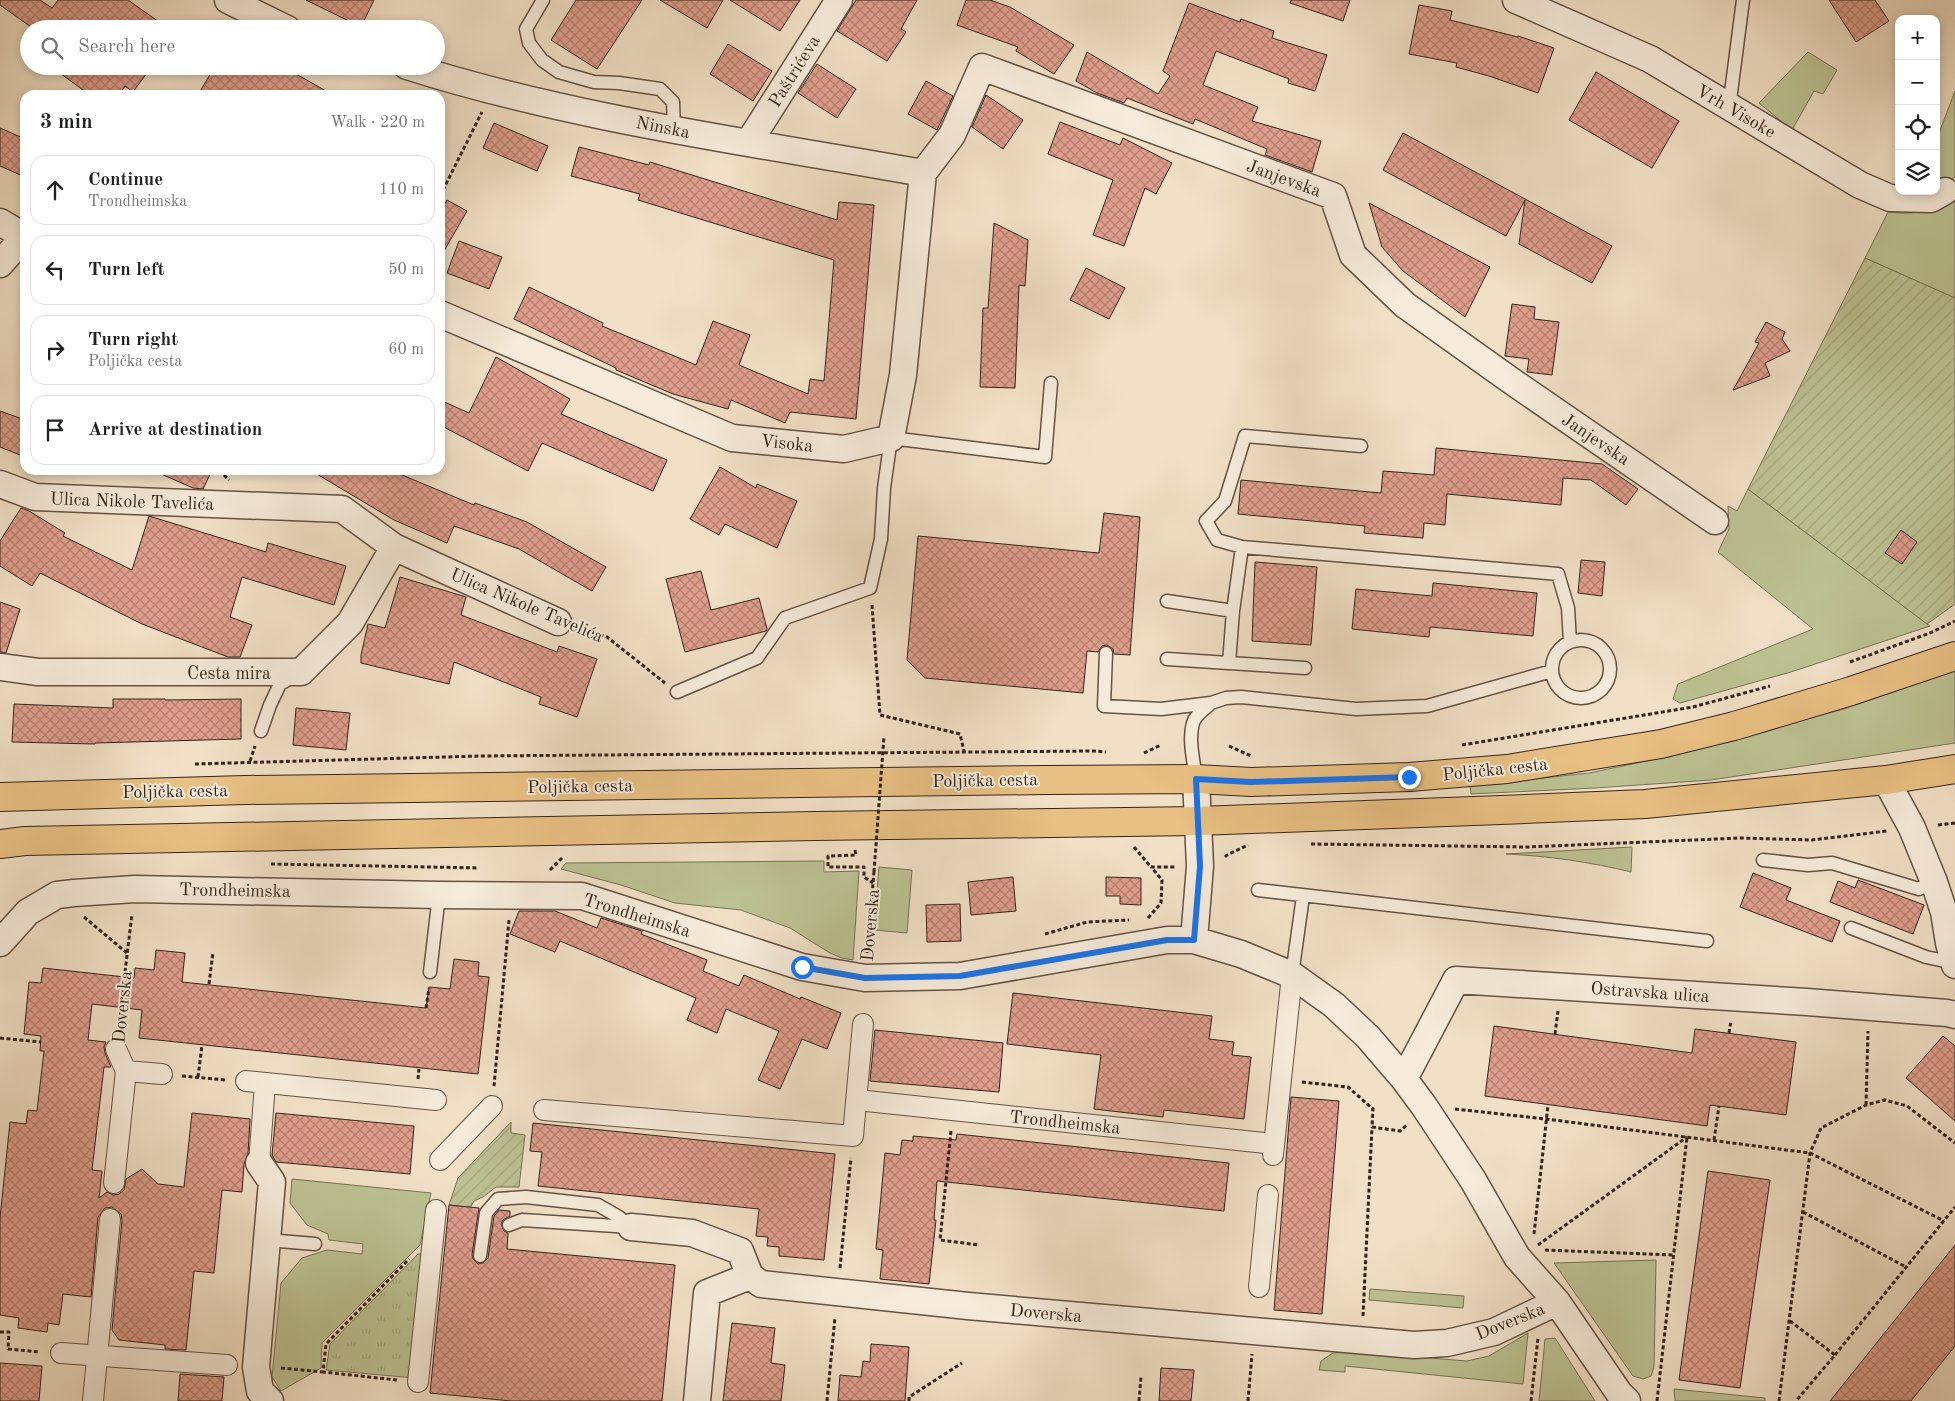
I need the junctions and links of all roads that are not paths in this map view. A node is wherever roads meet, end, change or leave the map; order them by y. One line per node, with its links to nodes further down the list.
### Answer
1 (228, 0): 6 (street)
2 (543, 0): 9 (lane)
3 (839, 0): 10 (street, Paštrićeva)
4 (1516, 0): 8 (street, Vrh Visoke)
5 (1743, 0): 8 (lane)
6 (269, 20)
7 (438, 75): 9 (street, Ninska)
8 (1729, 108): 12 (street, Vrh Visoke)
9 (674, 130): 10 (street, Ninska)
10 (749, 142): 11 (street, Ninska)
11 (922, 173): 19 (street); 22 (street, Janjevska)
12 (1950, 187)
13 (0, 222): 14 (street)
14 (20, 234)
15 (20, 242): 16 (street)
16 (0, 264)
17 (445, 316): 19 (street, Visoka)
18 (1051, 383): 19 (lane)
19 (891, 438): 37 (lane)
20 (1360, 446): 24 (lane)
21 (0, 484): 23 (street, Ulica Nikole Tavelića)
22 (1715, 521)
23 (394, 547): 27 (street, Ulica Nikole Tavelića); 36 (street)
24 (1242, 547): 26 (lane); 28 (lane)
25 (1167, 601): 26 (lane)
26 (1233, 611): 32 (lane)
27 (558, 622)
28 (1570, 642): 35 (lane); 35 (lane)
29 (1106, 653): 38 (lane)
30 (1955, 656): 41 (main road, Poljička cesta)
31 (1167, 659): 32 (lane)
32 (1229, 663): 34 (lane)
33 (0, 667): 36 (street, Cesta mira)
34 (1305, 668)
35 (1552, 671): 38 (lane)
36 (301, 672): 39 (lane)
37 (677, 692)
38 (1212, 703): 41 (lane)
39 (261, 731)
40 (1955, 769): 42 (main road)
41 (1196, 779): 43 (main road, Poljička cesta); 44 (street)
42 (1886, 780): 44 (main road); 47 (street)
43 (0, 797)
44 (1198, 821): 45 (main road); 52 (street)
45 (0, 844)
46 (1763, 860): 47 (lane)
47 (1934, 882): 55 (street)
48 (1258, 890): 50 (lane)
49 (439, 895): 52 (street, Trondheimska); 54 (street, Trondheimska); 56 (lane)
50 (1303, 896): 53 (lane); 57 (lane)
51 (1852, 928): 55 (lane)
52 (1194, 940): 57 (street)
53 (1707, 941)
54 (0, 943)
55 (1954, 964)
56 (430, 972)
57 (1292, 975): 63 (street); 65 (street, Trondheimska)
58 (1955, 1015): 63 (street, Ostravska ulica)
59 (863, 1024): 65 (street)
60 (116, 1049): 61 (street, Doverska)
61 (126, 1071): 62 (street); 70 (street)
62 (162, 1074)
63 (1404, 1079): 81 (street)
64 (436, 1100): 69 (street)
65 (857, 1100): 67 (street)
66 (492, 1106): 68 (street)
67 (544, 1110)
68 (440, 1160)
69 (259, 1163): 76 (street)
70 (114, 1182)
71 (1268, 1195): 80 (street)
72 (436, 1210): 85 (street)
73 (110, 1219): 83 (street)
74 (509, 1224): 75 (lane)
75 (631, 1227): 78 (lane); 79 (street)
76 (267, 1240): 77 (lane); 87 (street)
77 (315, 1244)
78 (480, 1256)
79 (750, 1276): 81 (street, Doverska); 88 (street)
80 (1259, 1287)
81 (1557, 1302): 89 (street)
82 (61, 1353): 83 (street)
83 (97, 1355): 84 (street); 86 (street)
84 (227, 1365)
85 (418, 1382)
86 (94, 1401)
87 (270, 1401)
88 (697, 1401)
89 (1627, 1401)

